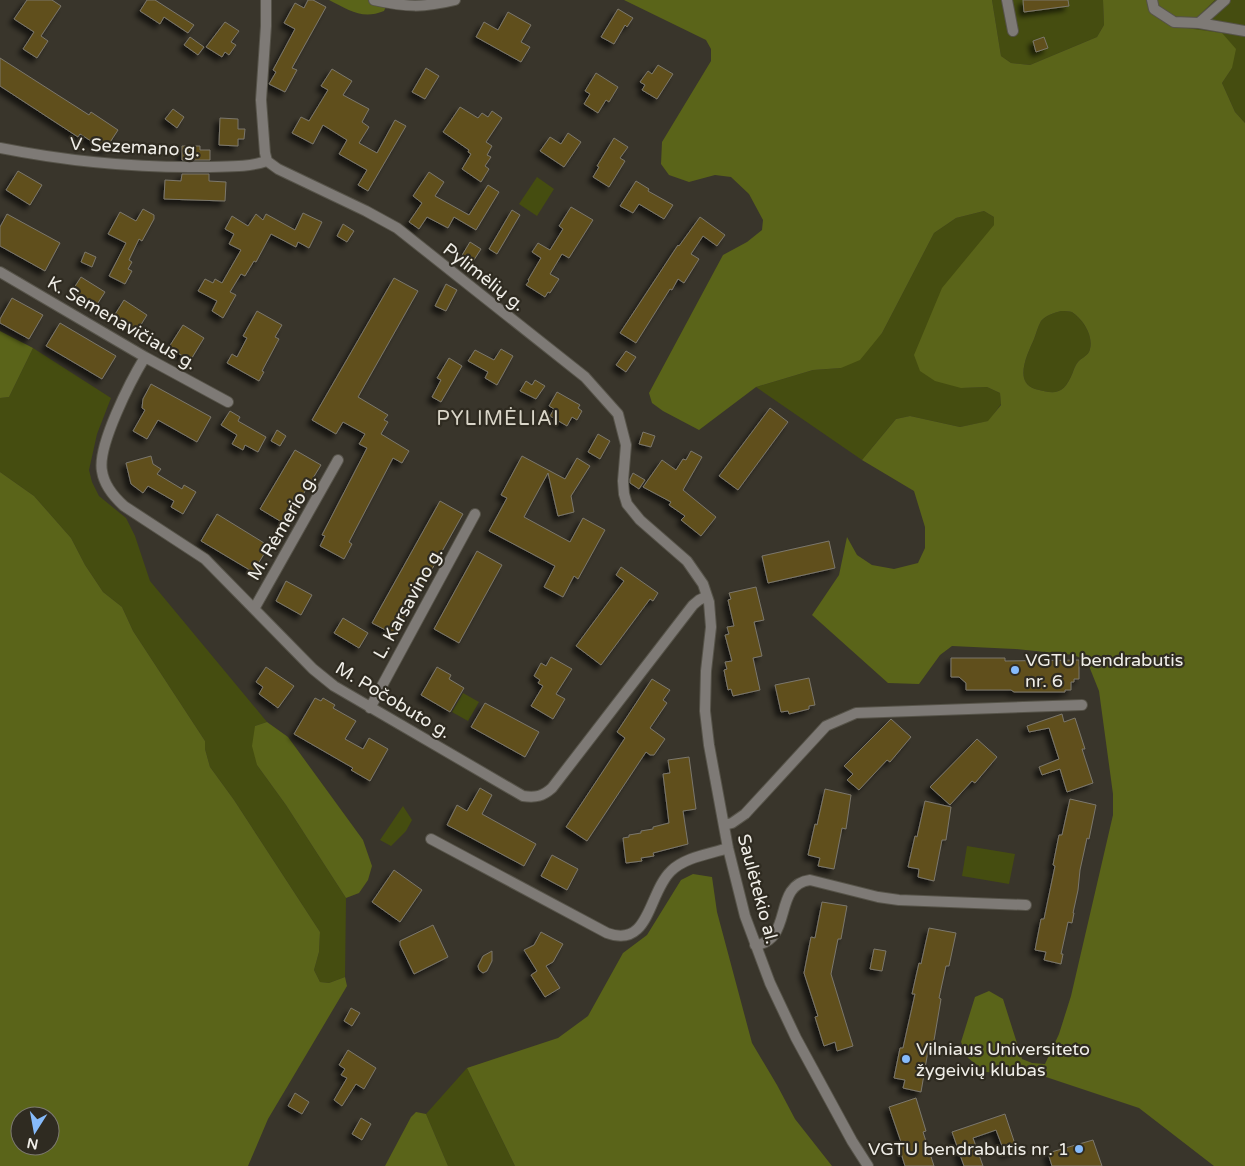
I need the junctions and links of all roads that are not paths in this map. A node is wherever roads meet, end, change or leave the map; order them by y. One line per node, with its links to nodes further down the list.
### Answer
1 (266, 0): 11 (street)
2 (374, 0): 3 (street)
3 (455, 0)
4 (1007, 0): 8 (street)
5 (1152, 0): 7 (street)
6 (1225, 0): 7 (street)
7 (1200, 23): 9 (street)
8 (1013, 31)
9 (1245, 32)
10 (0, 148): 11 (street, V. Sezemano g.)
11 (268, 160): 17 (street, Pylimėlių g.)
12 (0, 272): 13 (street, K. Semenavičiaus g.)
13 (145, 357): 14 (street, K. Semenavičiaus g.); 18 (street, M. Počobuto g.)
14 (228, 402)
15 (338, 460): 18 (street, M. Rėmerio g.)
16 (475, 514): 20 (street, L. Karsavino g.)
17 (707, 596): 20 (street, M. Počobuto g.); 21 (street, Saulėtekio al.)
18 (254, 609): 20 (street, M. Počobuto g.)
19 (1082, 705): 21 (street)
20 (370, 708)
21 (724, 825): 23 (street, Saulėtekio al.)
22 (431, 840): 23 (street)
23 (728, 848): 25 (street, Saulėtekio al.)
24 (1026, 905): 25 (street)
25 (755, 946): 26 (street, Saulėtekio al.)
26 (868, 1166)

